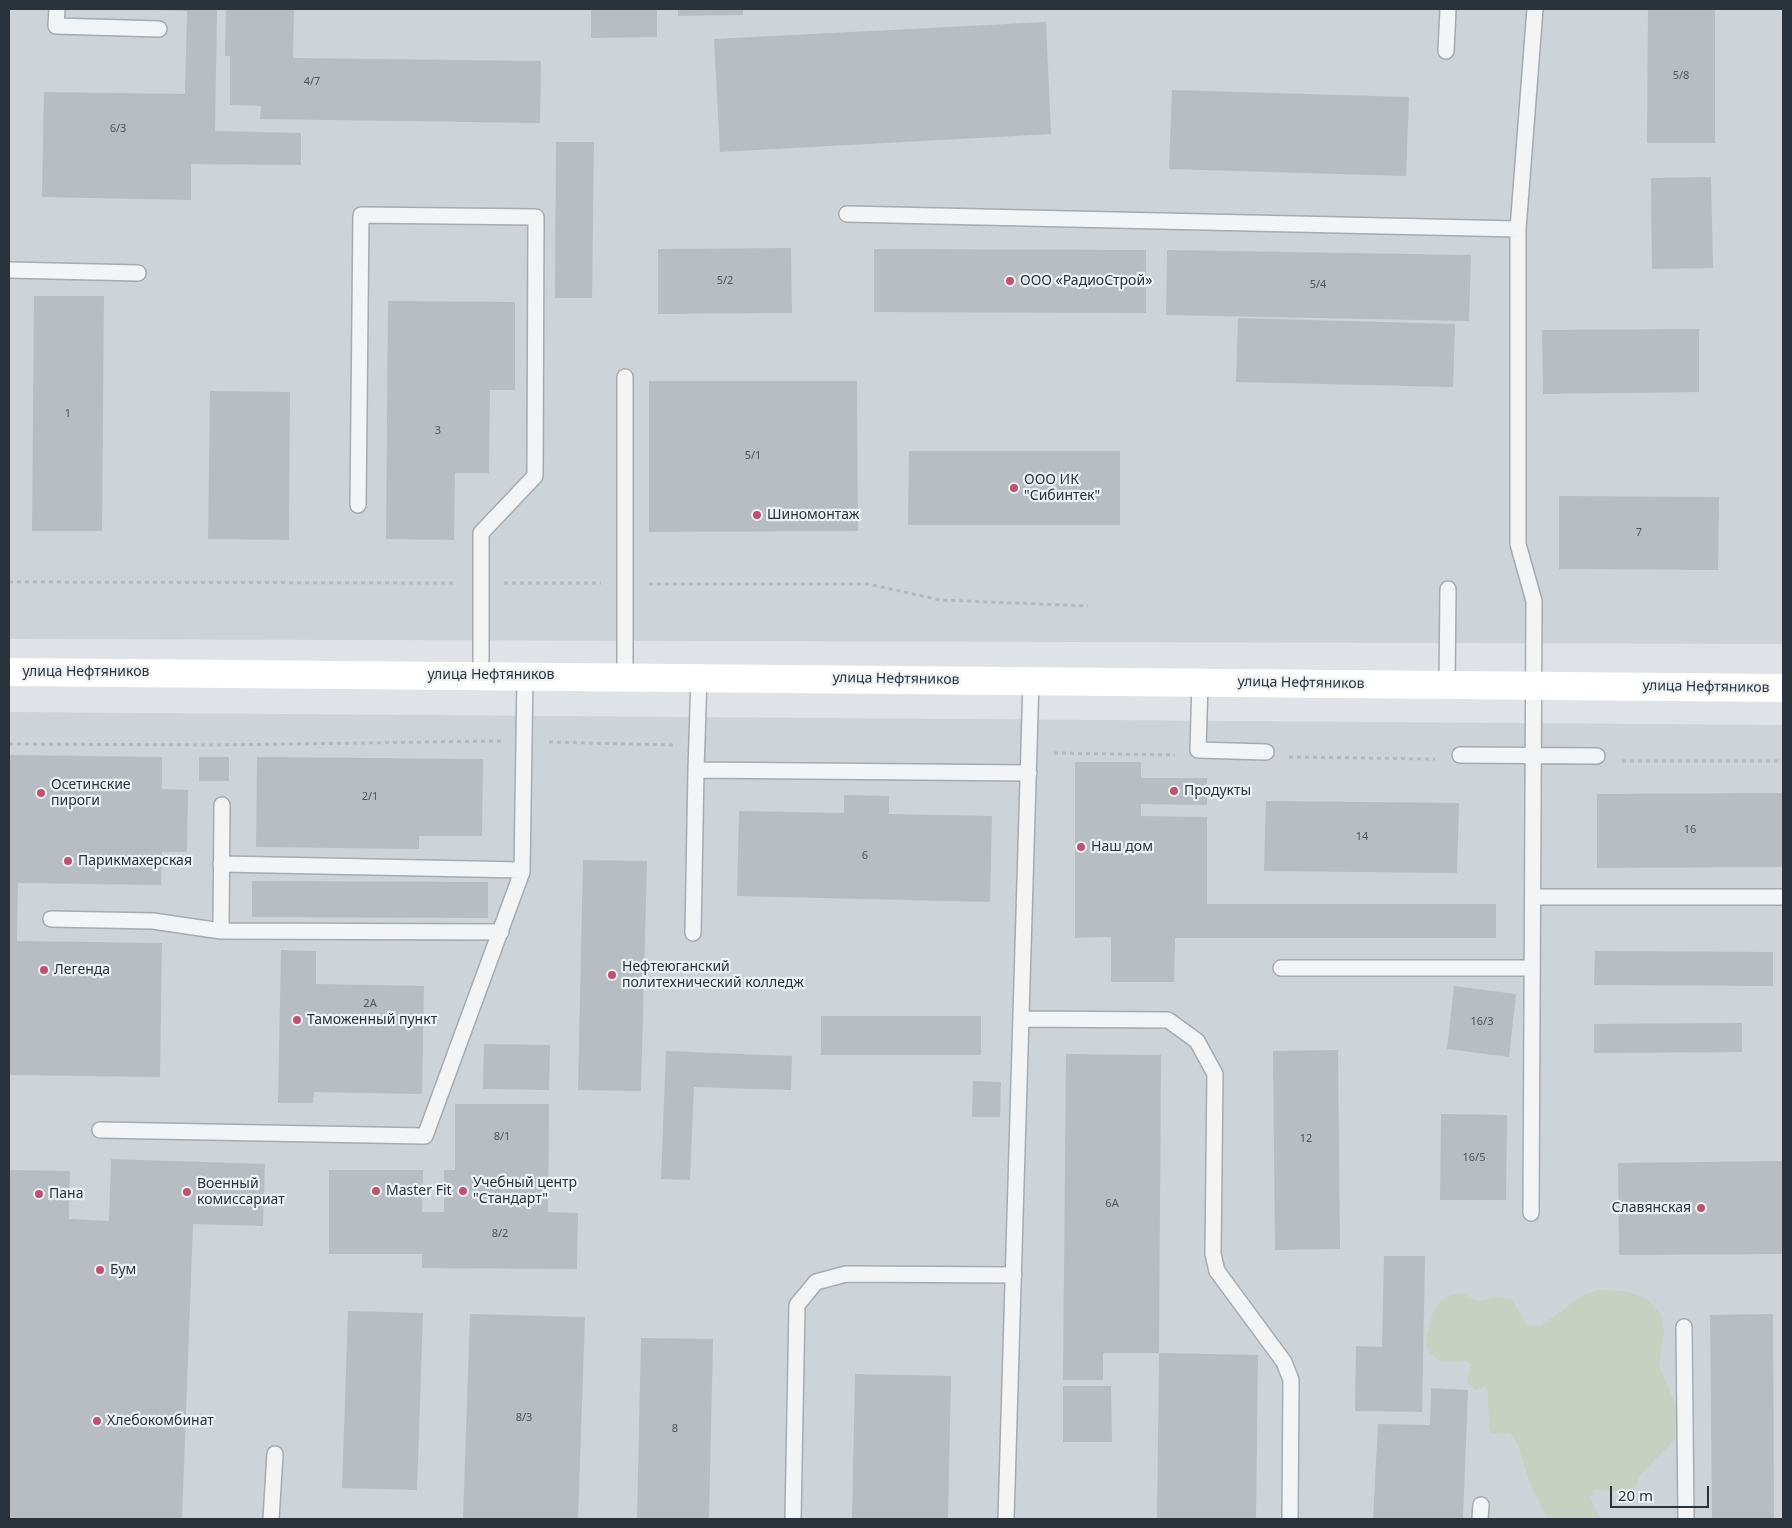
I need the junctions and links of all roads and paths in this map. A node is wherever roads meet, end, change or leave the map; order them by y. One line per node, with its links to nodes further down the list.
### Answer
1 (56, 9): 4 (lane)
2 (1448, 9): 5 (lane)
3 (1535, 9): 7 (lane)
4 (159, 29)
5 (1446, 50)
6 (847, 214): 7 (lane)
7 (1518, 228): 25 (lane)
8 (9, 270): 9 (lane)
9 (138, 273)
10 (625, 377): 14 (lane)
11 (358, 505): 13 (lane)
12 (9, 582): 13 (path)
13 (481, 583): 14 (path); 18 (lane)
14 (625, 584): 16 (path); 20 (lane)
15 (1448, 589): 24 (lane)
16 (1088, 606)
17 (9, 672): 18 (main road, улица Нефтяников)
18 (481, 675): 19 (main road, улица Нефтяников)
19 (525, 675): 20 (main road, улица Нефтяников); 35 (lane)
20 (625, 676): 21 (main road, улица Нефтяников)
21 (699, 677): 22 (main road, улица Нефтяников); 31 (lane)
22 (1031, 680): 23 (main road, улица Нефтяников); 32 (lane)
23 (1200, 682): 24 (main road, улица Нефтяников); 27 (lane)
24 (1447, 684): 25 (main road, улица Нефтяников)
25 (1534, 686): 26 (main road, улица Нефтяников); 29 (lane)
26 (1783, 688)
27 (1266, 752)
28 (1460, 755): 29 (lane)
29 (1533, 756): 30 (lane); 36 (lane)
30 (1597, 756)
31 (696, 770): 32 (lane); 41 (lane)
32 (1029, 773): 44 (lane)
33 (222, 805): 34 (lane)
34 (221, 864): 35 (lane); 39 (lane)
35 (522, 870): 40 (lane)
36 (1532, 897): 37 (lane); 43 (lane)
37 (1783, 897)
38 (51, 919): 39 (lane)
39 (220, 931): 40 (lane)
40 (501, 932): 45 (lane)
41 (693, 933)
42 (1281, 968): 43 (lane)
43 (1532, 968): 46 (lane)
44 (1022, 1019): 47 (lane); 53 (lane)
45 (100, 1130)
46 (1531, 1213)
47 (1014, 1275): 51 (lane); 52 (lane)
48 (1684, 1327): 54 (lane)
49 (275, 1454): 50 (lane)
50 (271, 1519)
51 (793, 1519)
52 (1006, 1519)
53 (1290, 1519)
54 (1686, 1519)

